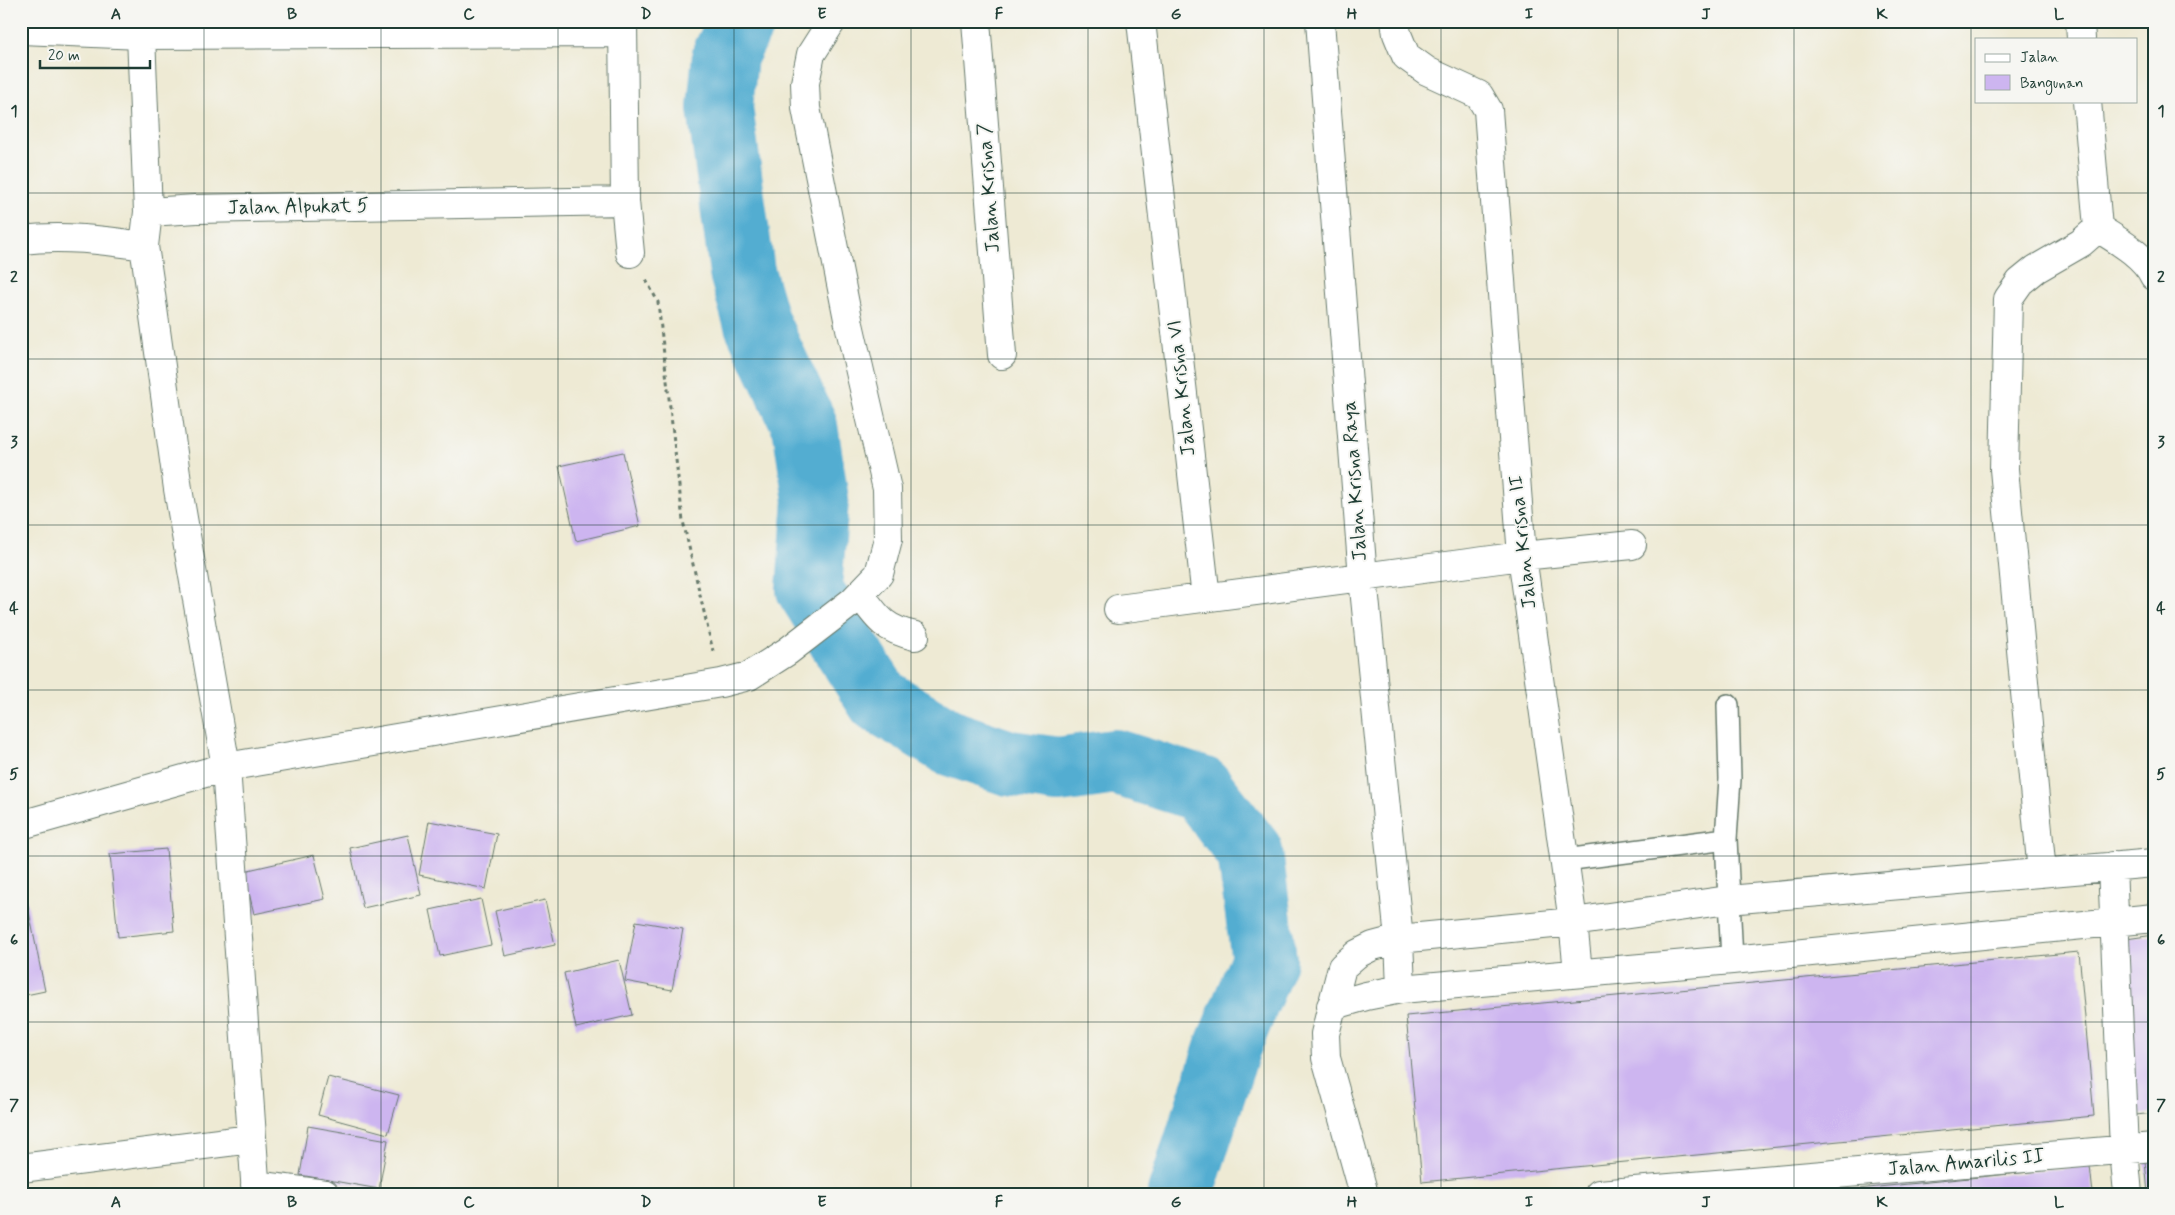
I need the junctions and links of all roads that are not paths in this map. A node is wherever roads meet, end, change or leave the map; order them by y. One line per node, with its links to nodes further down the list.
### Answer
1 (832, 21): 23 (street)
2 (976, 21): 19 (street, Jalan Krisna 7)
3 (1141, 21): 24 (street, Jalan Krisna VI)
4 (1320, 21): 22 (street, Jalan Krisna Raya)
5 (1395, 21): 21 (street, Jalan Krisna II)
6 (2080, 21): 10 (street)
7 (623, 27): 9 (street); 12 (street)
8 (21, 30): 9 (street)
9 (141, 35): 13 (street)
10 (2081, 38)
11 (2087, 102): 14 (street)
12 (625, 201): 13 (street, Jalan Alpukat 5); 17 (street)
13 (148, 212): 16 (street)
14 (2098, 228): 18 (street); 34 (street)
15 (21, 240): 16 (street)
16 (144, 246): 28 (street)
17 (630, 252)
18 (2154, 276)
19 (1002, 355)
20 (1632, 545): 21 (street)
21 (1522, 556): 22 (street); 31 (street, Jalan Krisna II)
22 (1363, 578): 24 (street); 39 (street, Jalan Krisna Raya)
23 (857, 598): 26 (street); 28 (street)
24 (1206, 598): 25 (street)
25 (1118, 609)
26 (915, 636)
27 (1728, 706): 30 (lane)
28 (226, 766): 29 (street); 44 (street)
29 (21, 825)
30 (1726, 839): 31 (lane); 35 (lane)
31 (1565, 860): 38 (street, Jalan Krisna II)
32 (2154, 863): 33 (street)
33 (2112, 866): 34 (street); 37 (street)
34 (2042, 873): 35 (street)
35 (1728, 900): 38 (street); 40 (lane)
36 (2154, 918): 37 (street)
37 (2115, 921): 40 (street); 46 (street)
38 (1573, 922): 39 (street); 41 (street, Jalan Krisna II)
39 (1399, 939): 42 (street, Jalan Krisna Raya); 43 (street)
40 (1732, 960): 41 (street)
41 (1578, 972): 42 (street)
42 (1400, 989): 43 (street)
43 (1331, 1006): 50 (street)
44 (252, 1139): 47 (street); 48 (street)
45 (2154, 1146): 46 (street, Jalan Amarilis II)
46 (2124, 1150): 51 (street, Jalan Amarilis II); 52 (street)
47 (21, 1168)
48 (256, 1189): 49 (street)
49 (325, 1194)
50 (1364, 1194)
51 (1599, 1194)
52 (2128, 1194)

